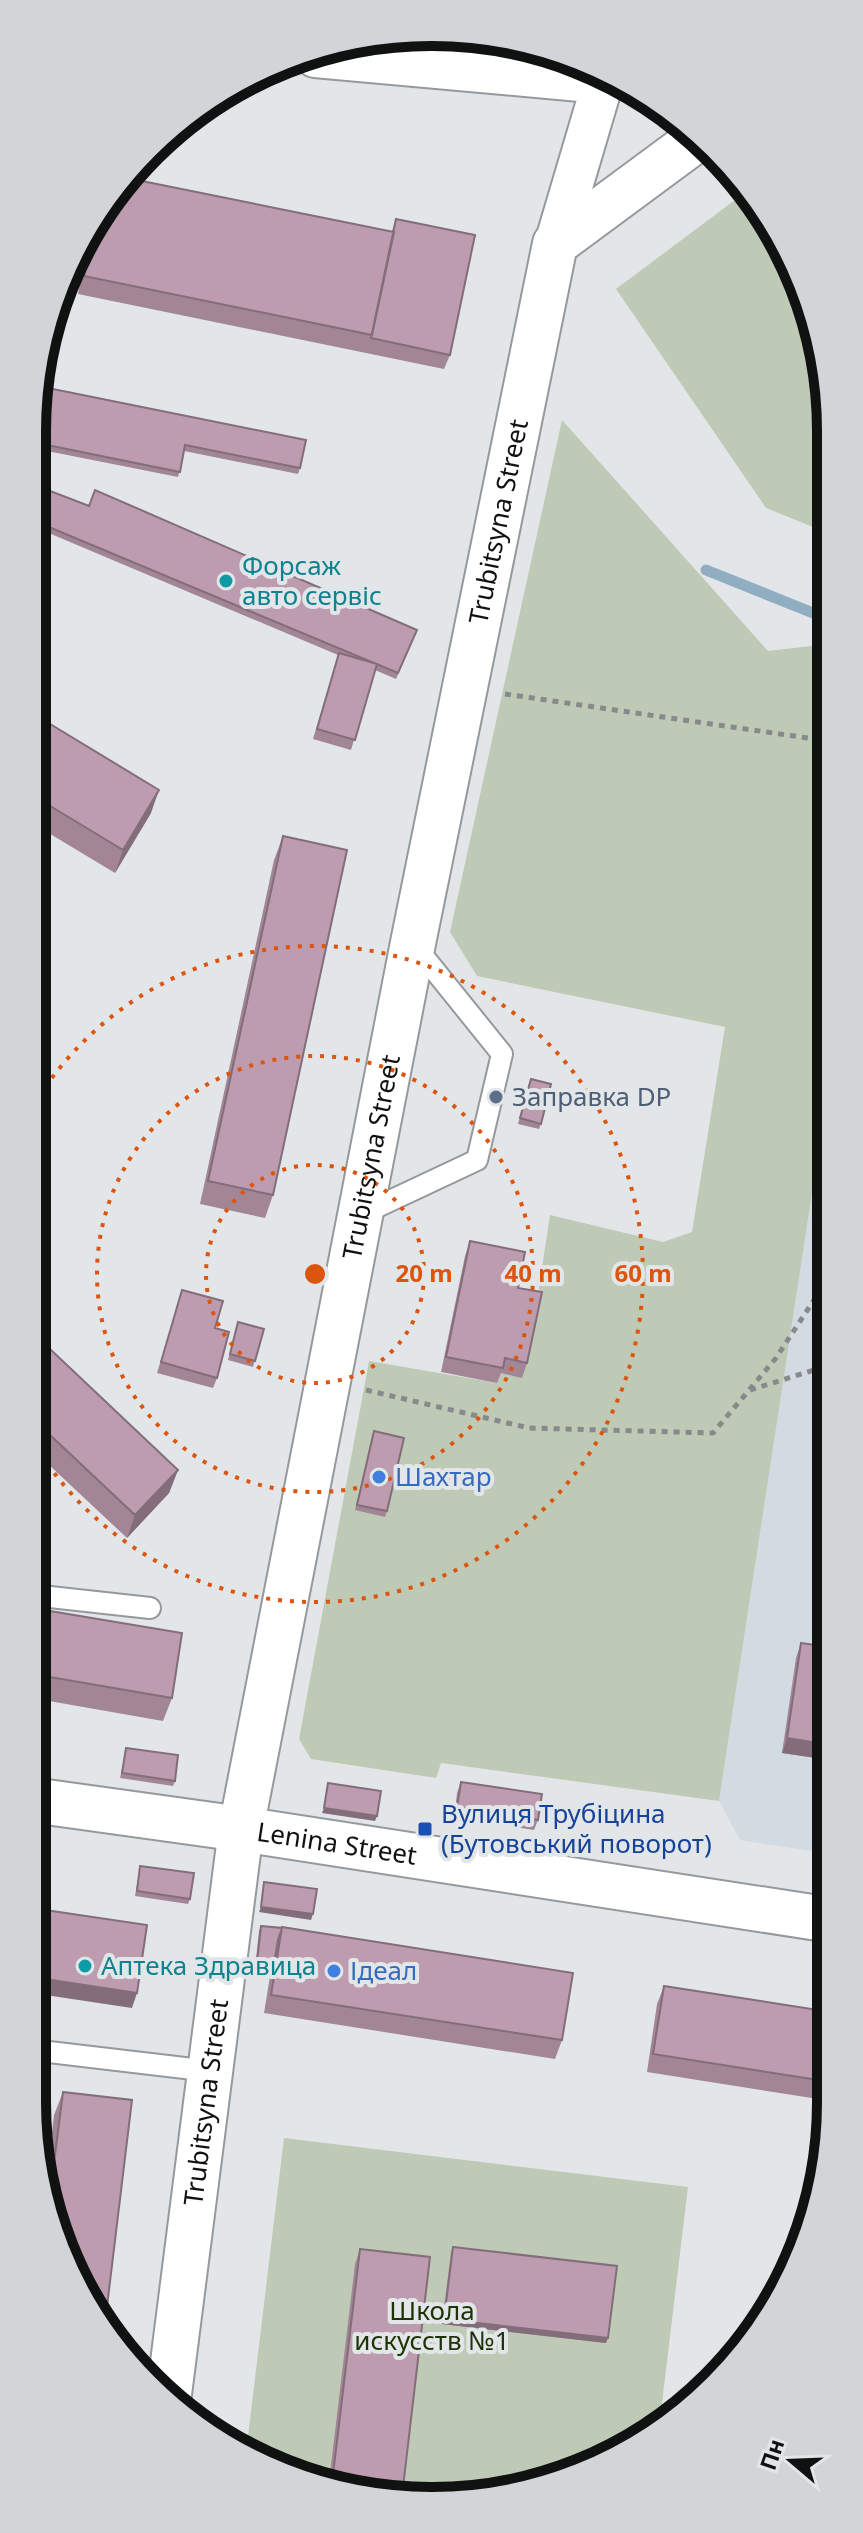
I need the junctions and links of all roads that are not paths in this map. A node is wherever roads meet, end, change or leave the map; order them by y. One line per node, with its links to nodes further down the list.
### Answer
1 (334, 58): 2 (street)
2 (584, 78)
3 (601, 86): 5 (street, Trubitsyna Street)
4 (689, 145): 5 (street)
5 (555, 244): 6 (street, Trubitsyna Street)
6 (413, 943): 7 (street, Trubitsyna Street); 7 (lane)
7 (360, 1215): 11 (street, Trubitsyna Street)
8 (46, 1597): 9 (lane)
9 (150, 1608)
10 (46, 1802): 11 (street, Lenina Street)
11 (241, 1829): 12 (street, Lenina Street); 14 (street, Trubitsyna Street)
12 (817, 1918)
13 (46, 2052): 14 (lane)
14 (210, 2071): 15 (street, Trubitsyna Street)
15 (170, 2385)

